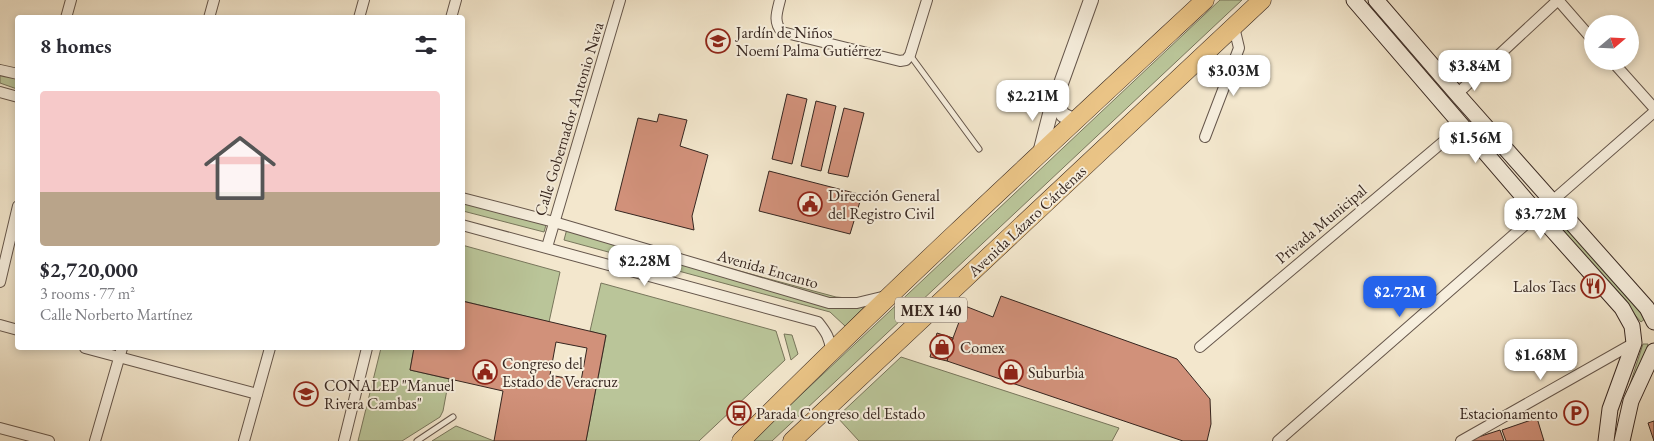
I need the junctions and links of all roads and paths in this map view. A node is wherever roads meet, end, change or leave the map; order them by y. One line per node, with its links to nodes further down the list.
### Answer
1 (71, 0): 14 (street)
2 (214, 0): 15 (street)
3 (364, 0): 16 (street)
4 (456, 0): 17 (street)
5 (620, 0): 38 (street, Calle Gobernador Antonio Nava)
6 (780, 0): 20 (street)
7 (927, 0): 20 (street)
8 (1091, 0): 27 (street)
9 (1205, 0): 29 (highway, MEX 140)
10 (1262, 0): 18 (highway, Avenida Lázaro Cárdenas / MEX 140)
11 (1354, 0): 30 (main road)
12 (1376, 0): 25 (main road)
13 (1558, 0): 19 (street); 25 (street)
14 (67, 15)
15 (211, 15)
16 (360, 15)
17 (452, 15)
18 (1234, 27): 31 (street); 63 (highway, Avenida Lázaro Cárdenas / MEX 140)
19 (1584, 30)
20 (910, 56): 32 (lane)
21 (0, 70): 23 (street)
22 (1620, 70): 28 (street)
23 (15, 73)
24 (0, 92): 26 (street)
25 (1457, 94): 35 (main road)
26 (15, 96)
27 (1054, 100): 29 (street); 33 (street)
28 (1654, 110): 35 (street)
29 (1075, 121): 33 (highway, MEX 140)
30 (1463, 125): 36 (main road); 47 (street, Privada Municipal)
31 (1205, 138)
32 (979, 149)
33 (1040, 153): 42 (highway, MEX 140)
34 (465, 199): 38 (street, Avenida Encanto)
35 (1553, 202): 36 (street); 43 (main road)
36 (1538, 214): 46 (main road); 64 (street)
37 (15, 219): 41 (street)
38 (554, 222): 40 (street, Calle Gobernador Antonio Nava); 42 (street, Avenida Encanto)
39 (465, 226): 40 (street)
40 (547, 247): 51 (street)
41 (0, 282)
42 (892, 294): 51 (highway, MEX 140)
43 (1654, 322)
44 (0, 325): 45 (street)
45 (15, 329)
46 (1634, 343): 65 (street); 66 (main road)
47 (1200, 347)
48 (103, 350): 53 (street)
49 (269, 350): 54 (street)
50 (367, 350): 60 (street)
51 (831, 351): 62 (highway, MEX 140)
52 (1654, 351): 67 (main road)
53 (121, 352): 54 (street); 58 (street)
54 (257, 394): 59 (street)
55 (453, 416): 61 (lane)
56 (0, 428): 57 (street)
57 (49, 441)
58 (95, 441)
59 (244, 441)
60 (344, 441)
61 (416, 441)
62 (741, 441)
63 (792, 441)
64 (1278, 441)
65 (1461, 441)
66 (1606, 441)
67 (1622, 441)

